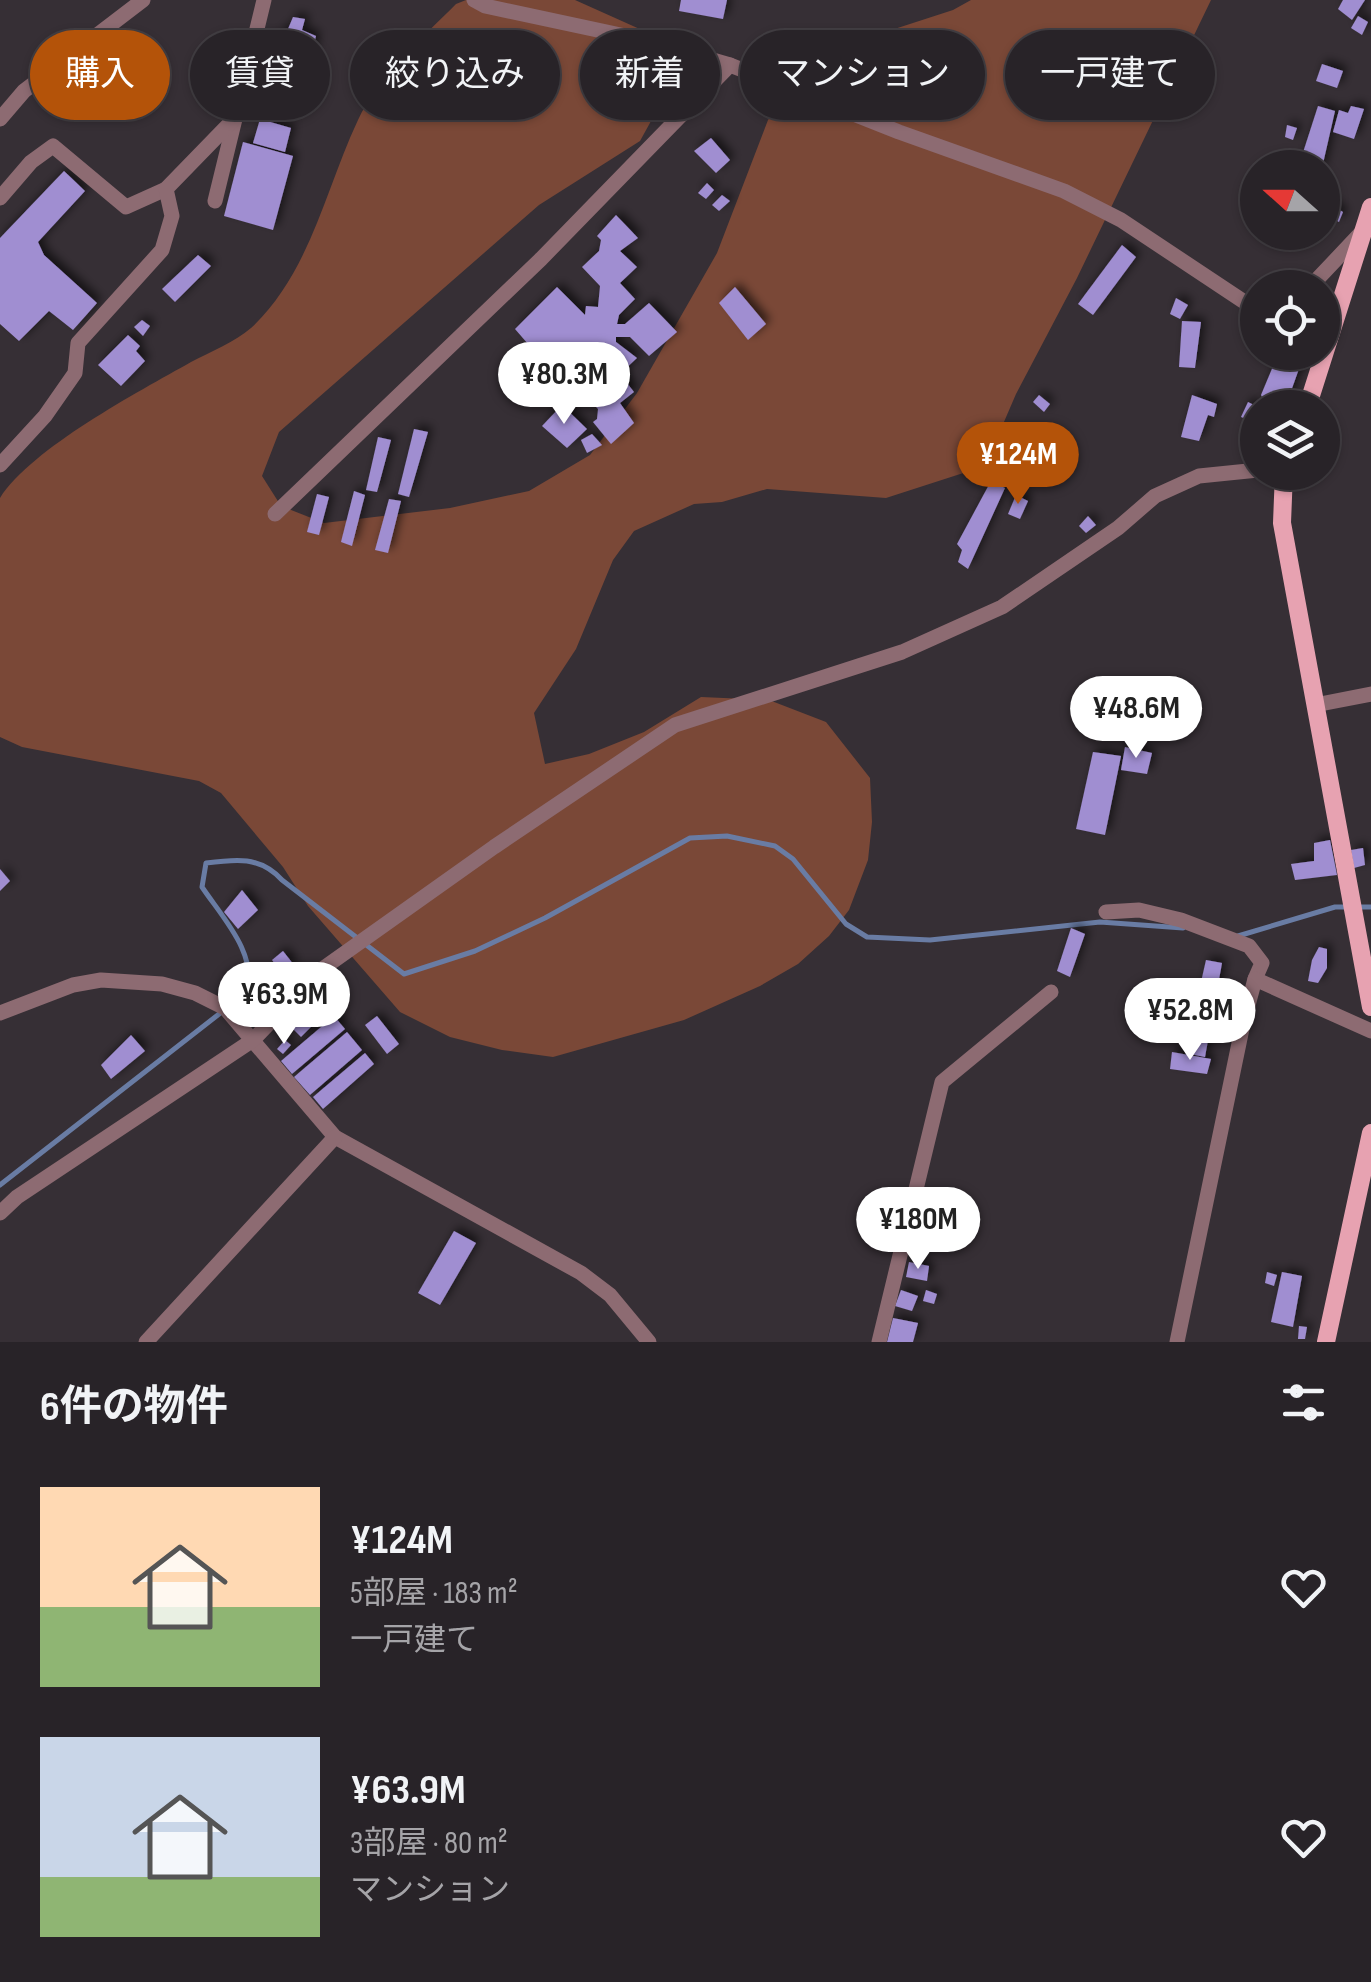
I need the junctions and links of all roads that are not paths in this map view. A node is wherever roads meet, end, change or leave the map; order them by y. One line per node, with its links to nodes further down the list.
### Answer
1 (143, 0): 6 (street)
2 (264, 0): 4 (street)
3 (474, 0): 5 (street)
4 (257, 30)
5 (730, 65): 15 (street); 20 (street)
6 (0, 119)
7 (233, 120): 9 (street)
8 (235, 120): 11 (street)
9 (166, 189): 10 (street); 17 (street)
10 (0, 198)
11 (215, 201)
12 (1371, 207): 13 (main road)
13 (1360, 234): 14 (street); 16 (main road)
14 (1326, 270)
15 (1240, 299)
16 (1312, 390)
17 (0, 465)
18 (1240, 472): 29 (street)
19 (1283, 490): 22 (main road)
20 (274, 514)
21 (1371, 694): 22 (street)
22 (1315, 705): 26 (main road)
23 (1106, 912): 24 (street)
24 (1256, 980): 28 (street); 36 (street)
25 (1051, 992): 35 (street)
26 (1371, 1007)
27 (0, 1013): 29 (street)
28 (1371, 1032)
29 (253, 1040): 31 (street); 32 (street)
30 (1371, 1133): 37 (main road)
31 (335, 1137): 33 (street); 34 (street)
32 (0, 1213)
33 (146, 1342)
34 (648, 1342)
35 (879, 1342)
36 (1177, 1342)
37 (1326, 1342)

